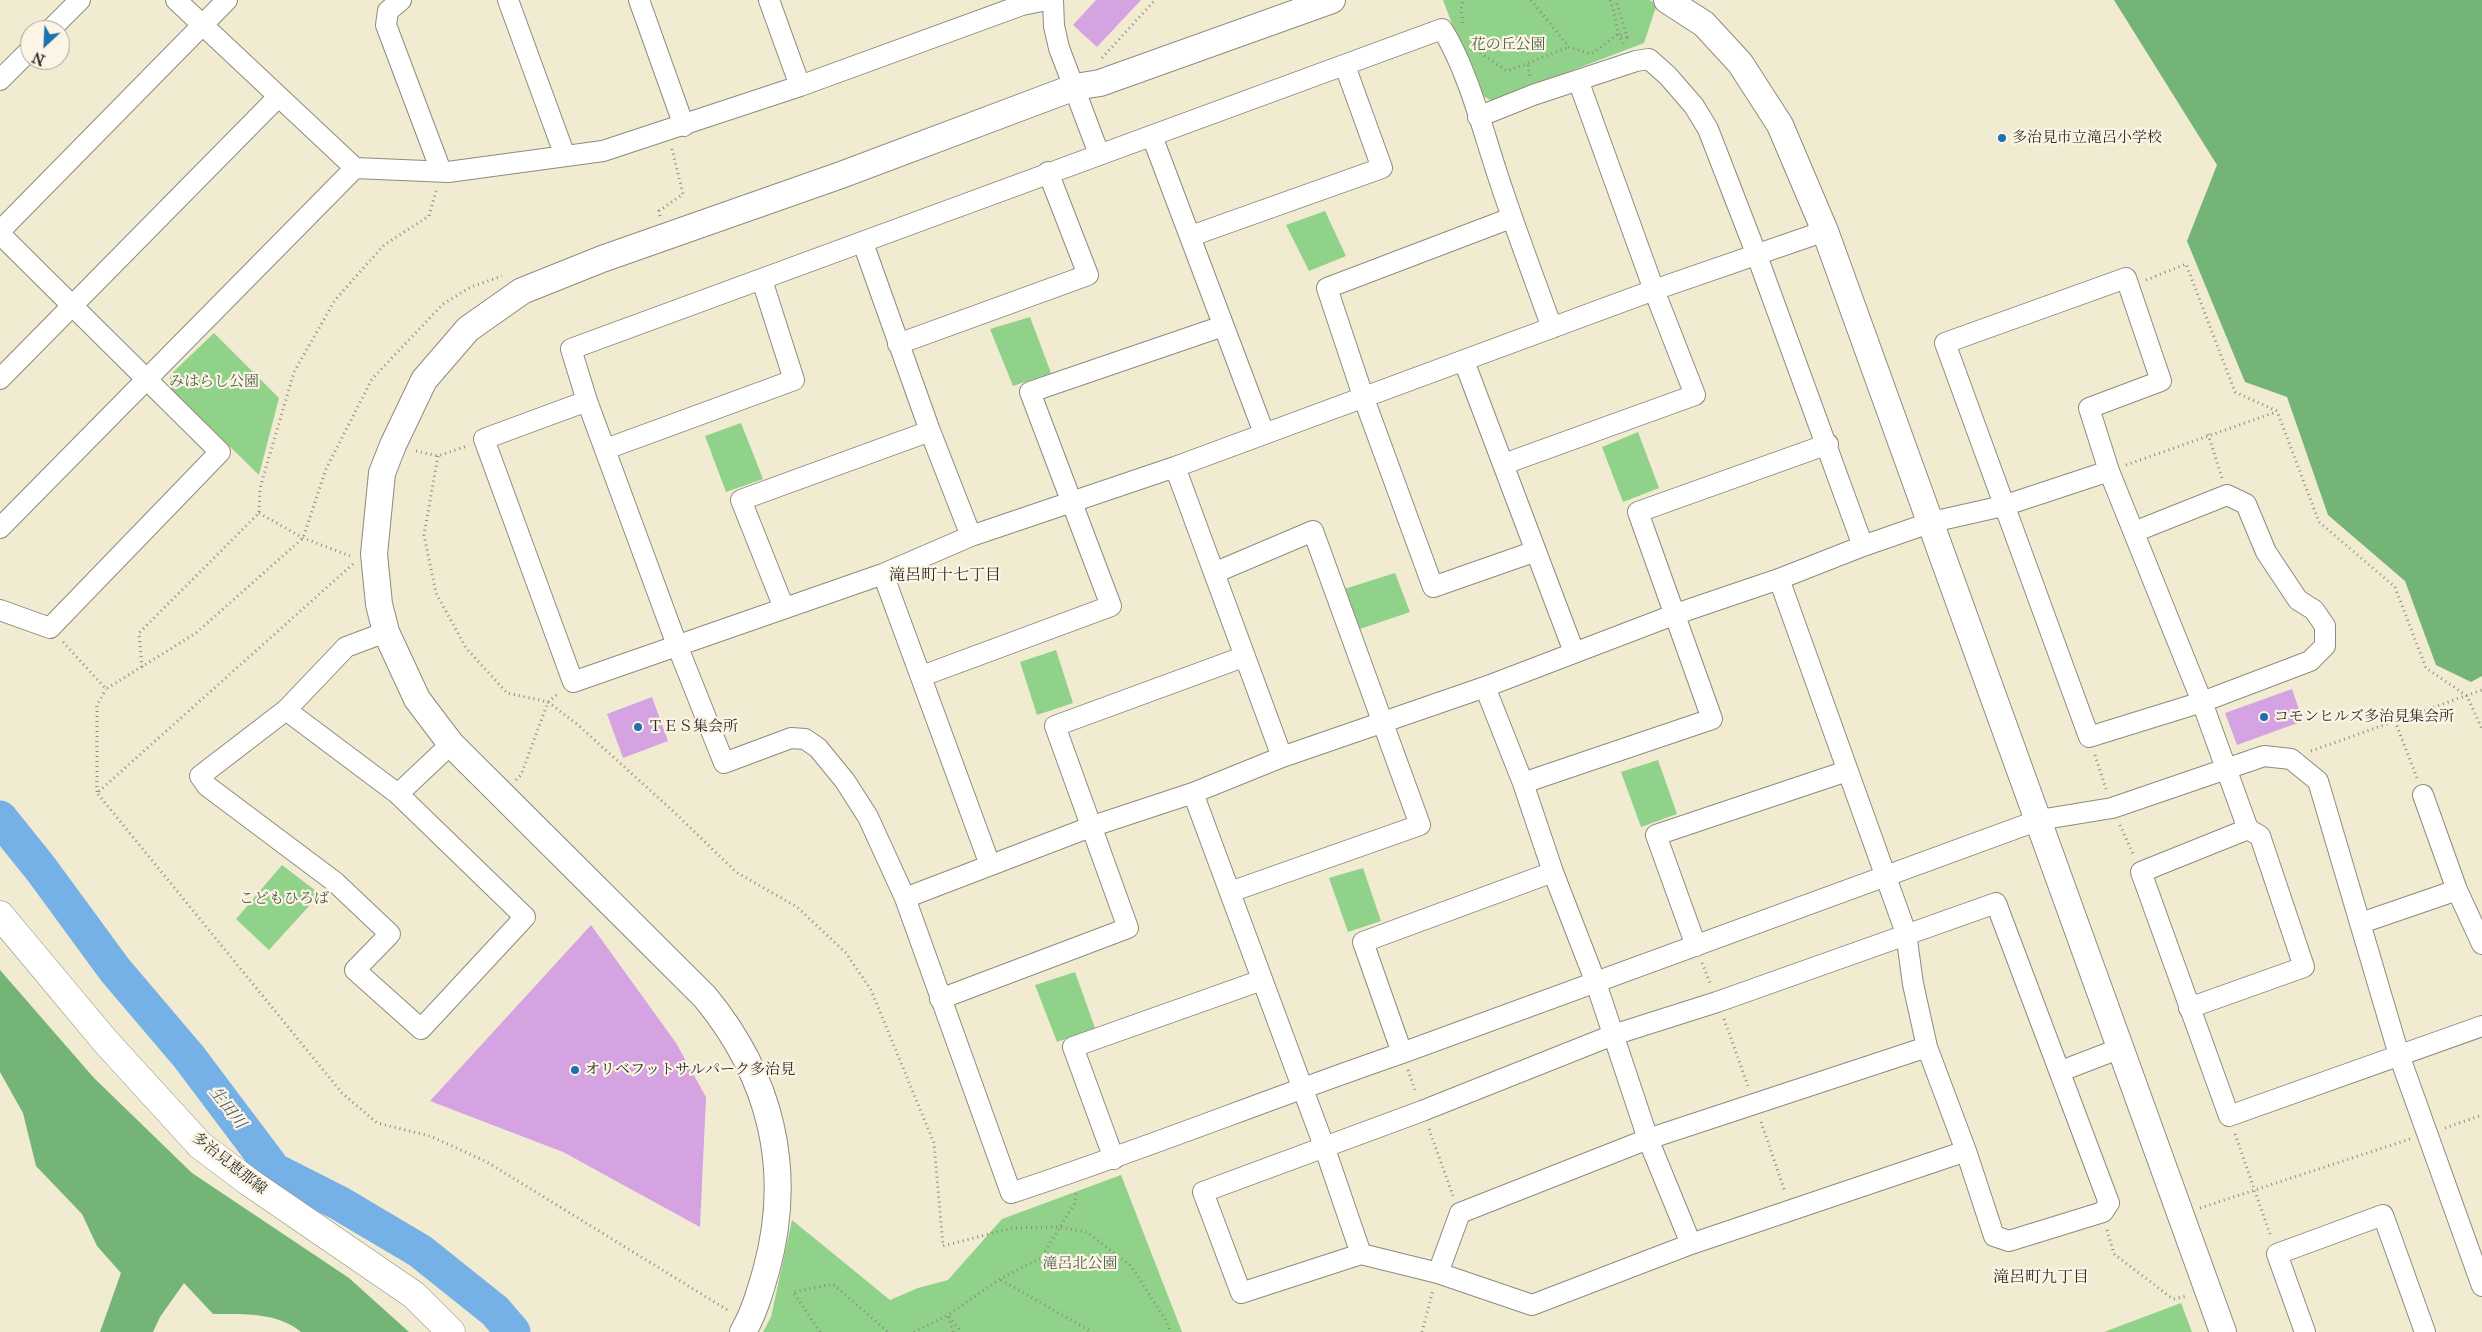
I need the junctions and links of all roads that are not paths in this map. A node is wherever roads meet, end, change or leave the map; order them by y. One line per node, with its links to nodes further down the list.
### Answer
1 (80, 0): 12 (street)
2 (176, 0): 13 (street)
3 (227, 0): 13 (street)
4 (401, 0): 27 (street)
5 (508, 0): 25 (street)
6 (638, 0): 22 (street)
7 (769, 0): 19 (street)
8 (1047, 0): 19 (street)
9 (1053, 0): 18 (street)
10 (1332, 0): 18 (street)
11 (1667, 0): 30 (street)
12 (60, 20)
13 (203, 24): 20 (street); 31 (street)
14 (20, 60): 16 (street)
15 (1345, 66): 21 (street); 23 (street); 32 (street)
16 (0, 80)
17 (1578, 80): 21 (street); 34 (street); 36 (street)
18 (1087, 85): 24 (street); 67 (street)
19 (800, 86): 22 (street)
20 (278, 97): 26 (street); 37 (street)
21 (1478, 117): 29 (street)
22 (676, 128): 25 (street)
23 (1152, 136): 24 (street); 32 (street)
24 (1099, 154): 28 (street)
25 (565, 156): 27 (street)
26 (355, 168): 27 (street); 43 (street)
27 (441, 171)
28 (1048, 172): 33 (street); 40 (street)
29 (1511, 218): 39 (street); 44 (street)
30 (1825, 231): 34 (street); 55 (street)
31 (0, 232): 37 (street)
32 (1191, 236): 38 (street)
33 (864, 243): 35 (street); 40 (street)
34 (1756, 253): 36 (street); 48 (street)
35 (762, 280): 45 (street); 49 (street)
36 (1654, 290): 39 (street); 50 (street)
37 (73, 304): 42 (street); 43 (street)
38 (1223, 326): 47 (street); 53 (street)
39 (1552, 328): 41 (street)
40 (898, 344): 46 (street)
41 (1464, 361): 44 (street); 50 (street)
42 (0, 379)
43 (148, 380): 56 (street); 65 (street)
44 (1363, 396): 47 (street); 60 (street)
45 (587, 401): 49 (street); 68 (street)
46 (930, 431): 58 (street); 64 (street)
47 (1264, 433): 51 (street)
48 (1828, 444): 59 (street); 66 (street)
49 (606, 449): 68 (street)
50 (1504, 464): 60 (street)
51 (1175, 466): 53 (street); 61 (street)
52 (2109, 471): 54 (street); 54 (street); 57 (street)
53 (1072, 502): 58 (street); 71 (street)
54 (2003, 506): 55 (street); 73 (street)
55 (1932, 522): 59 (street); 84 (street)
56 (0, 528)
57 (2134, 532): 73 (street); 73 (street)
58 (971, 536): 62 (street)
59 (1863, 546): 63 (street)
60 (1536, 551): 69 (street)
61 (1214, 573): 70 (street); 75 (street)
62 (883, 574): 64 (street); 71 (street)
63 (1779, 579): 66 (street); 79 (street)
64 (784, 608): 68 (street)
65 (0, 610)
66 (1676, 614): 69 (street); 80 (street)
67 (386, 632): 74 (street); 76 (street)
68 (677, 645): 92 (street)
69 (1574, 652): 72 (street)
70 (1244, 656): 77 (street); 85 (street)
71 (922, 676): 87 (street)
72 (1485, 687): 75 (street); 80 (street)
73 (2202, 702): 78 (street)
74 (286, 710): 82 (street); 82 (street)
75 (1383, 721): 77 (street); 91 (street)
76 (451, 744): 82 (street); 119 (street)
77 (1282, 757): 81 (street)
78 (2225, 768): 84 (street); 86 (street); 94 (street)
79 (1846, 771): 89 (street); 97 (street)
80 (1523, 783): 88 (street)
81 (1193, 793): 85 (street); 91 (street)
82 (398, 794)
83 (2423, 795): 90 (street)
84 (2039, 820): 89 (street); 105 (street)
85 (1093, 826): 87 (street); 100 (street)
86 (2248, 829): 101 (street); 101 (street)
87 (990, 865): 92 (street)
88 (1553, 872): 99 (street); 106 (street)
89 (1886, 877): 95 (street); 97 (street)
90 (2456, 890): 94 (street); 96 (street)
91 (1230, 892): 98 (street)
92 (905, 898): 100 (street)
93 (0, 915): 118 (main road, 多治見恵那線)
94 (2361, 923): 107 (street)
95 (1906, 933): 103 (street); 104 (street); 108 (street)
96 (2482, 944)
97 (1696, 946): 99 (street)
98 (1262, 980): 109 (street); 113 (street)
99 (1596, 983): 103 (street); 106 (street)
100 (940, 998): 113 (street)
101 (2189, 1008): 107 (street)
102 (2482, 1026): 107 (street)
103 (1613, 1035): 110 (street); 111 (street)
104 (1927, 1047): 110 (street); 112 (street)
105 (2121, 1048): 108 (street); 120 (street)
106 (1402, 1054): 109 (street)
107 (2399, 1055): 117 (street)
108 (2060, 1071): 112 (street)
109 (1302, 1088): 111 (street); 113 (street)
110 (1648, 1139): 114 (street); 116 (street)
111 (1324, 1146): 115 (street); 115 (street)
112 (1966, 1151): 114 (street)
113 (1114, 1159)
114 (1691, 1244): 116 (street)
115 (1361, 1254): 116 (street)
116 (1438, 1273)
117 (2482, 1286)
118 (451, 1332)
119 (743, 1332)
120 (2223, 1332)
121 (2305, 1332): 122 (street)
122 (2425, 1332)

